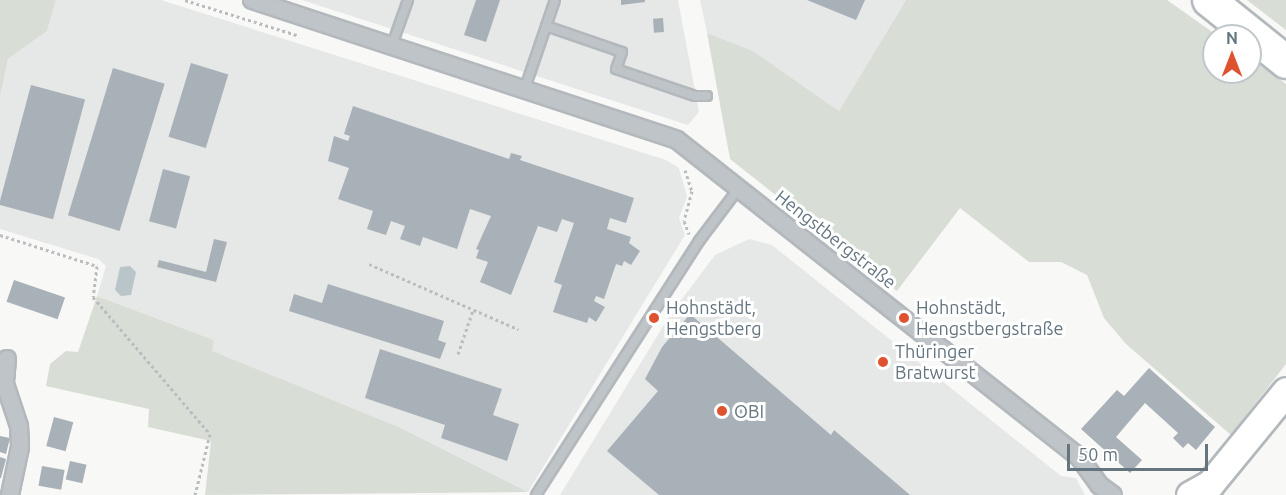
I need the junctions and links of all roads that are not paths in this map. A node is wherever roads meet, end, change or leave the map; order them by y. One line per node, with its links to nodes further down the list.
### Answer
1 (252, 0): 6 (street, Hengstbergstraße)
2 (408, 0): 6 (lane)
3 (555, 0): 5 (lane)
4 (1209, 0): 7 (highway)
5 (546, 26): 8 (lane); 9 (lane)
6 (392, 45): 8 (street, Hengstbergstraße)
7 (1286, 62)
8 (525, 88): 10 (street, Hengstbergstraße)
9 (707, 96)
10 (739, 188): 13 (street, Hengstbergstraße); 16 (lane)
11 (7, 359): 15 (street)
12 (1286, 391): 14 (main road)
13 (1100, 490): 17 (street, Hengstbergstraße)
14 (1203, 491)
15 (10, 495)
16 (536, 495)
17 (1113, 495)

